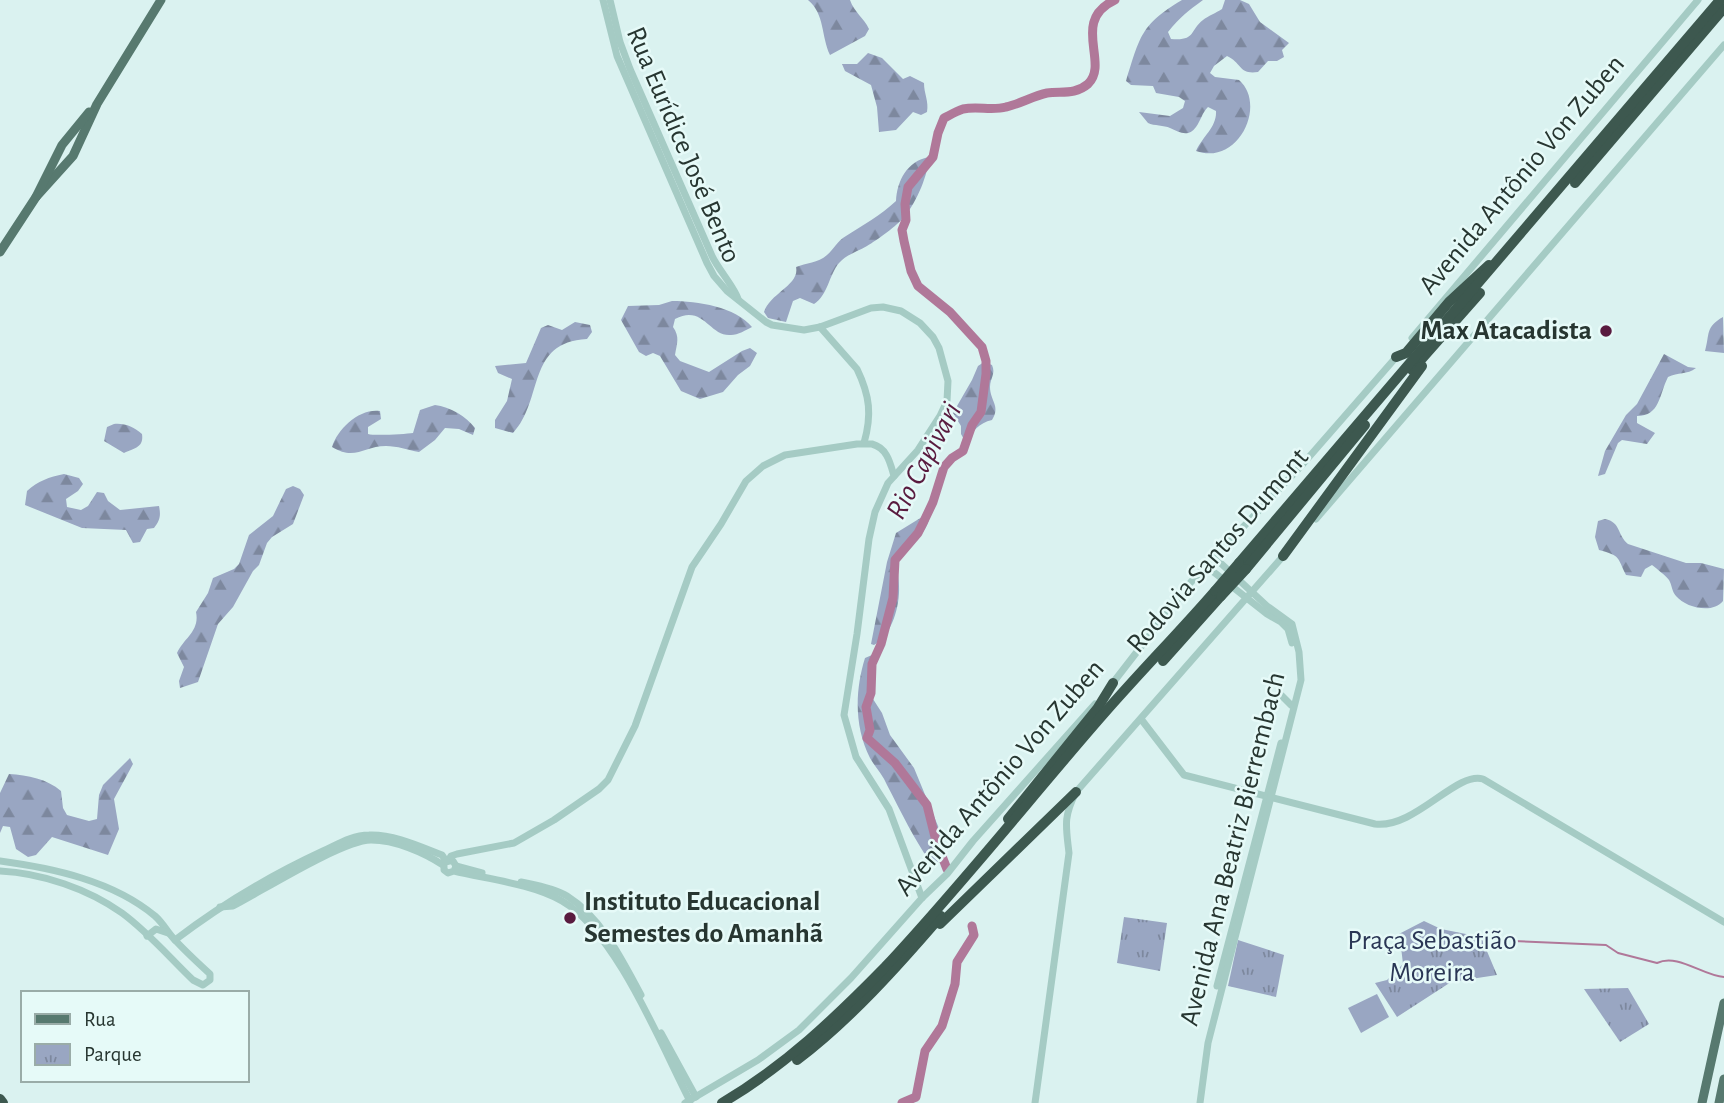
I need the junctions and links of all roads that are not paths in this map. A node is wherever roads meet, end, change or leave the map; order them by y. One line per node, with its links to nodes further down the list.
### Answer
1 (161, 0): 8 (main road)
2 (603, 0): 16 (street, Rua Eurídice José Bento)
3 (610, 0): 16 (street, Rua Eurídice José Bento)
4 (1698, 0): 19 (street, Avenida Antônio Von Zuben)
5 (1720, 0): 14 (highway, Rodovia Santos Dumont)
6 (1724, 8): 18 (highway, Rodovia Santos Dumont)
7 (1724, 45): 22 (street)
8 (97, 104): 9 (main road); 10 (main road)
9 (69, 135): 10 (main road); 11 (main road)
10 (80, 142): 12 (main road)
11 (54, 160): 12 (main road); 13 (main road)
12 (65, 167): 13 (main road)
13 (36, 197): 15 (main road)
14 (1520, 237): 19 (highway); 25 (highway, Rodovia Santos Dumont)
15 (0, 252)
16 (738, 299): 17 (street, Rua Eurídice José Bento)
17 (820, 327): 20 (street); 21 (street)
18 (1434, 347): 22 (highway); 25 (highway, Rodovia Santos Dumont)
19 (1399, 354): 23 (street, Avenida Antônio Von Zuben)
20 (864, 443): 21 (street); 35 (street)
21 (894, 476): 38 (street)
22 (1283, 556): 27 (street)
23 (1214, 557): 24 (street, Avenida Antônio Von Zuben); 27 (street, Avenida Ana Beatriz Bierrembach)
24 (1206, 565): 27 (street, Avenida Ana Beatriz Bierrembach); 28 (street, Avenida Antônio Von Zuben)
25 (1243, 566): 26 (highway, Rodovia Santos Dumont, bridge)
26 (1218, 594): 37 (highway, Rodovia Santos Dumont); 44 (highway, Rodovia Santos Dumont)
27 (1249, 594): 30 (street, Avenida Ana Beatriz Bierrembach); 31 (street); 33 (street, Avenida Ana Beatriz Bierrembach)
28 (1113, 683): 37 (highway); 38 (street, Avenida Antônio Von Zuben)
29 (1282, 696): 30 (street)
30 (1291, 705): 33 (street, Avenida Ana Beatriz Bierrembach)
31 (1141, 719): 32 (street); 33 (street)
32 (1076, 792): 44 (highway); 50 (street)
33 (1269, 797): 40 (street); 51 (street, Avenida Ana Beatriz Bierrembach)
34 (0, 861): 41 (street)
35 (450, 864): 39 (street); 39 (street); 47 (street); 47 (street)
36 (0, 871): 42 (street)
37 (964, 880): 48 (highway, Rodovia Santos Dumont)
38 (922, 898): 47 (street, Avenida Antônio Von Zuben)
39 (219, 907): 43 (street)
40 (1724, 922)
41 (169, 933): 42 (street); 43 (street)
42 (146, 936): 43 (street)
43 (175, 940)
44 (917, 944): 49 (highway, Rodovia Santos Dumont)
45 (1724, 1003): 52 (main road)
46 (1724, 1079): 53 (main road)
47 (690, 1100)
48 (722, 1103)
49 (734, 1103)
50 (1035, 1103)
51 (1198, 1103)
52 (1702, 1103)
53 (1718, 1103)

